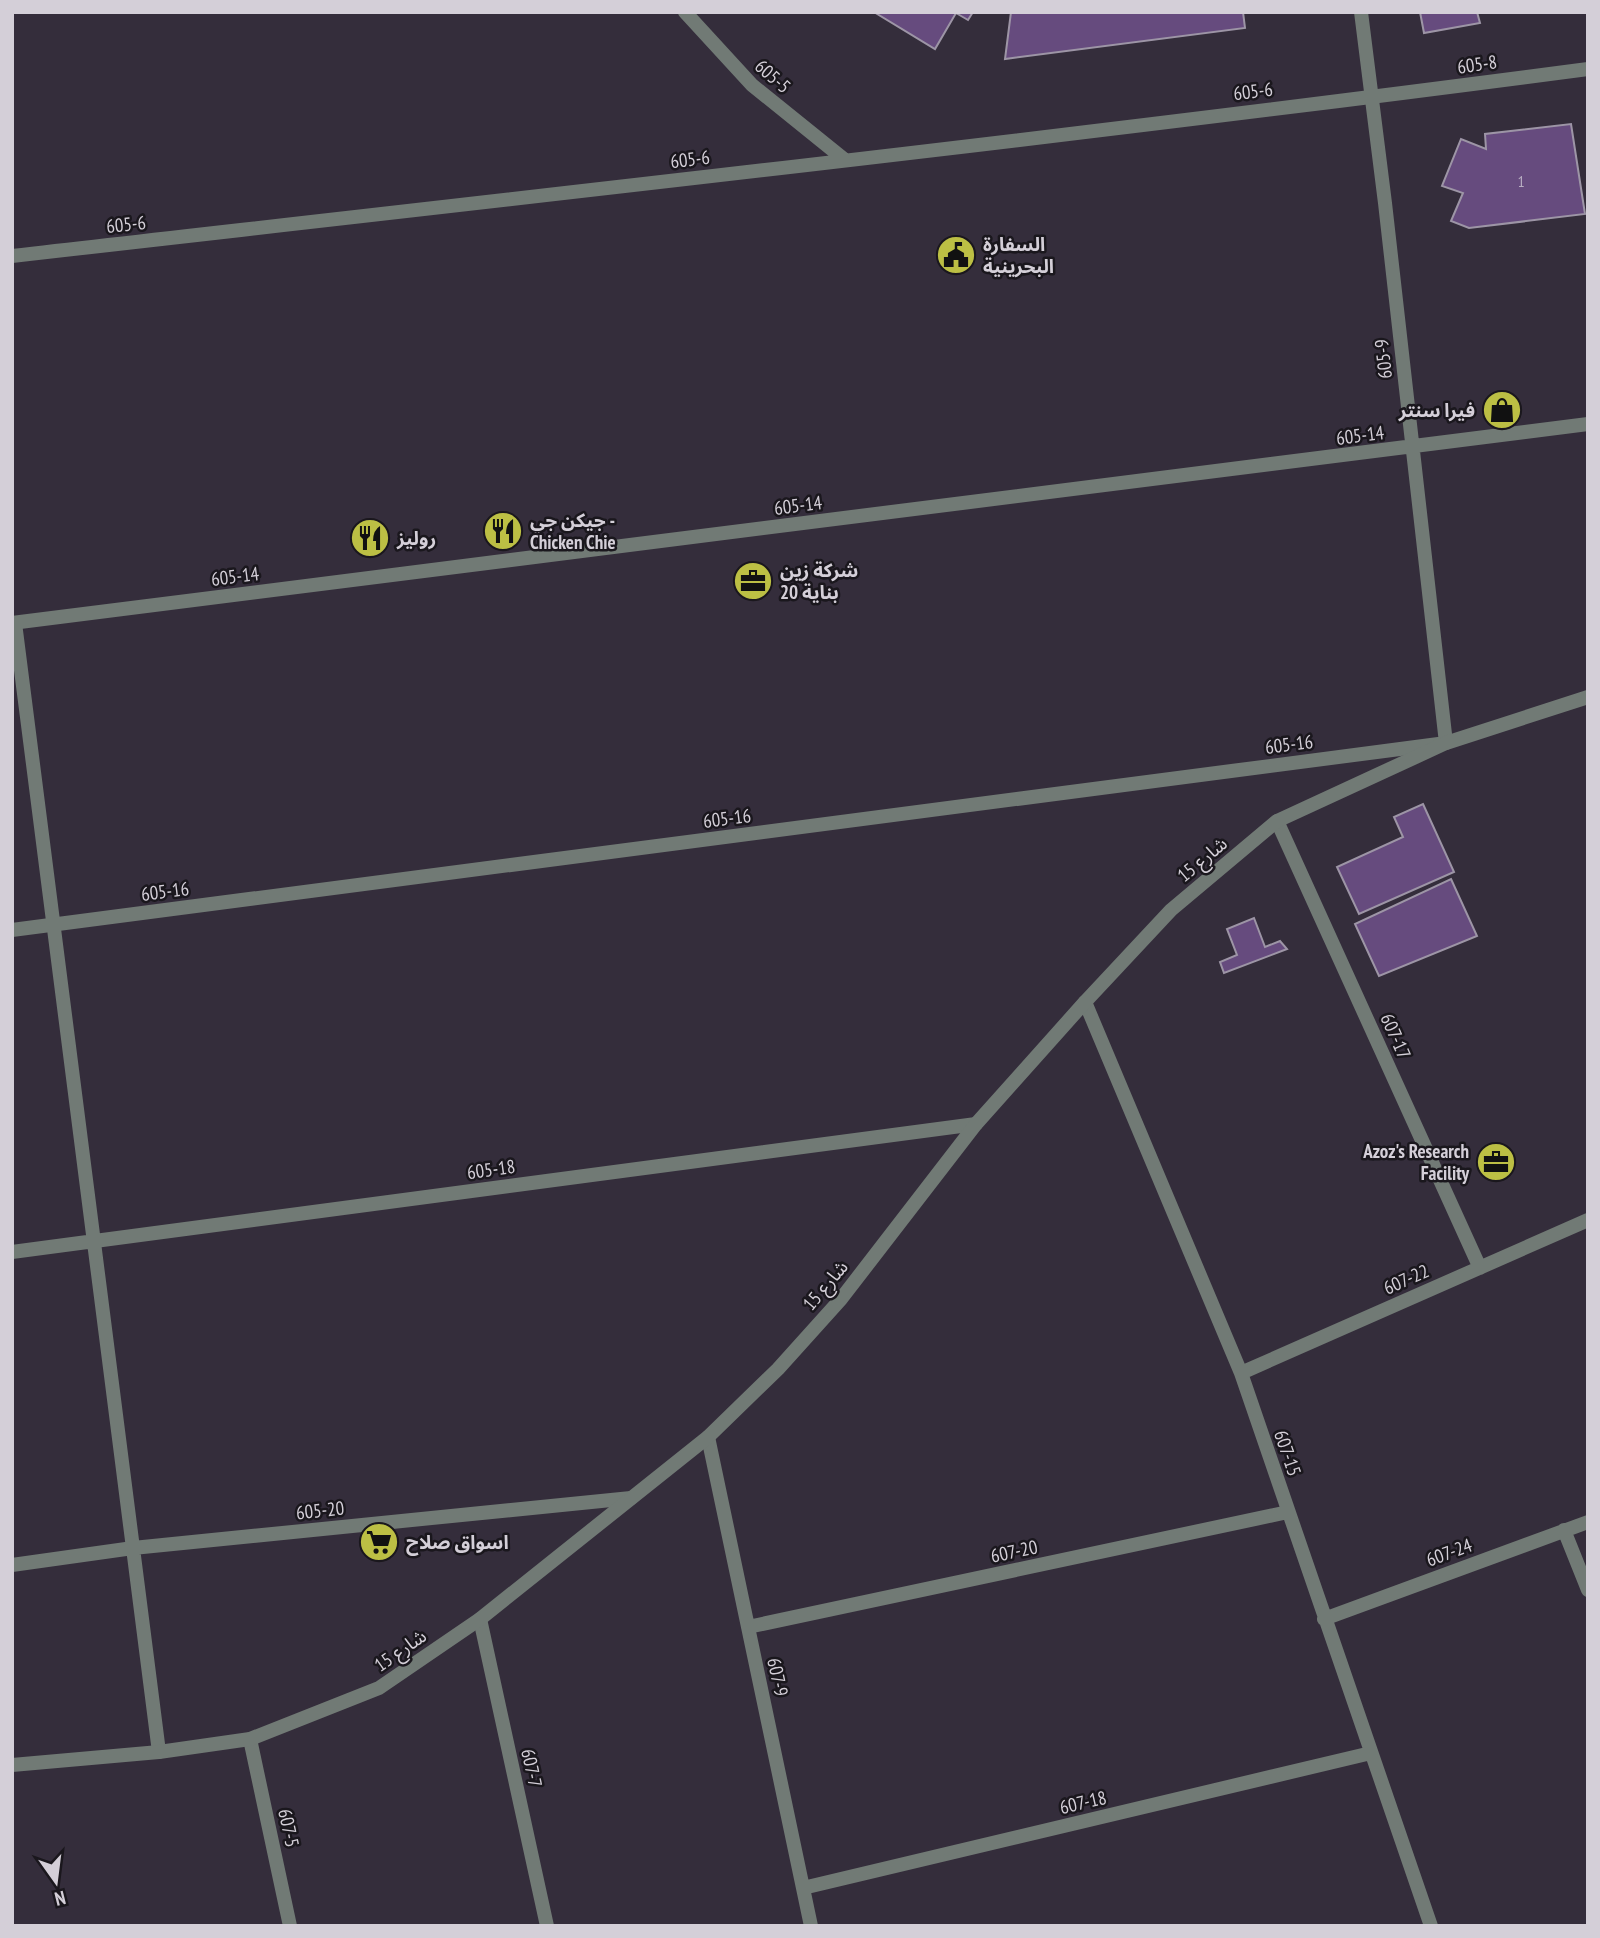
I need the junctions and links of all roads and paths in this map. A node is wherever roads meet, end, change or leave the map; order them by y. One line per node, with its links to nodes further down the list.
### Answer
1 (685, 12): 5 (street, 605-5)
2 (1361, 12): 4 (street, 605-9)
3 (1588, 69): 4 (street, 605-8)
4 (1371, 97): 5 (street, 605-6); 8 (street, 605-9)
5 (845, 160): 6 (street, 605-6)
6 (12, 256)
7 (1588, 424): 8 (street, 605-14)
8 (1411, 448): 9 (street, 605-14); 11 (street, 605-9)
9 (14, 623): 13 (street)
10 (1588, 697): 11 (street, شارع 15)
11 (1446, 743): 12 (street, شارع 15); 13 (street, 605-16)
12 (1277, 821): 15 (street, شارع 15); 20 (street, 607-17)
13 (54, 925): 14 (street, 605-16); 18 (street)
14 (12, 930)
15 (1086, 1002): 16 (street, شارع 15); 21 (street, 607-15)
16 (976, 1124): 18 (street, 605-18); 22 (street, شارع 15)
17 (1588, 1220): 20 (street, 607-22)
18 (94, 1242): 19 (street, 605-18); 27 (street)
19 (12, 1252)
20 (1480, 1268): 21 (street, 607-22)
21 (1241, 1373): 24 (street, 607-15)
22 (708, 1437): 23 (street, شارع 15); 32 (street, 607-9)
23 (631, 1498): 27 (street, 605-20); 30 (street, شارع 15)
24 (1288, 1512): 31 (street, 607-15); 32 (street, 607-20)
25 (1588, 1522): 26 (street, 607-24)
26 (1564, 1531): 29 (street); 31 (street, 607-24)
27 (133, 1548): 28 (street, 605-20); 34 (street)
28 (12, 1565)
29 (1588, 1590)
30 (480, 1619): 33 (street, شارع 15); 39 (street, 607-7)
31 (1324, 1619): 35 (street, 607-15)
32 (748, 1627): 37 (street, 607-9)
33 (250, 1739): 34 (street, شارع 15); 38 (street, 607-5)
34 (159, 1752): 36 (street, شارع 15)
35 (1371, 1753): 37 (street, 607-18); 41 (street, 607-15)
36 (12, 1765)
37 (803, 1888): 40 (street, 607-9)
38 (290, 1926)
39 (547, 1926)
40 (811, 1926)
41 (1431, 1926)

